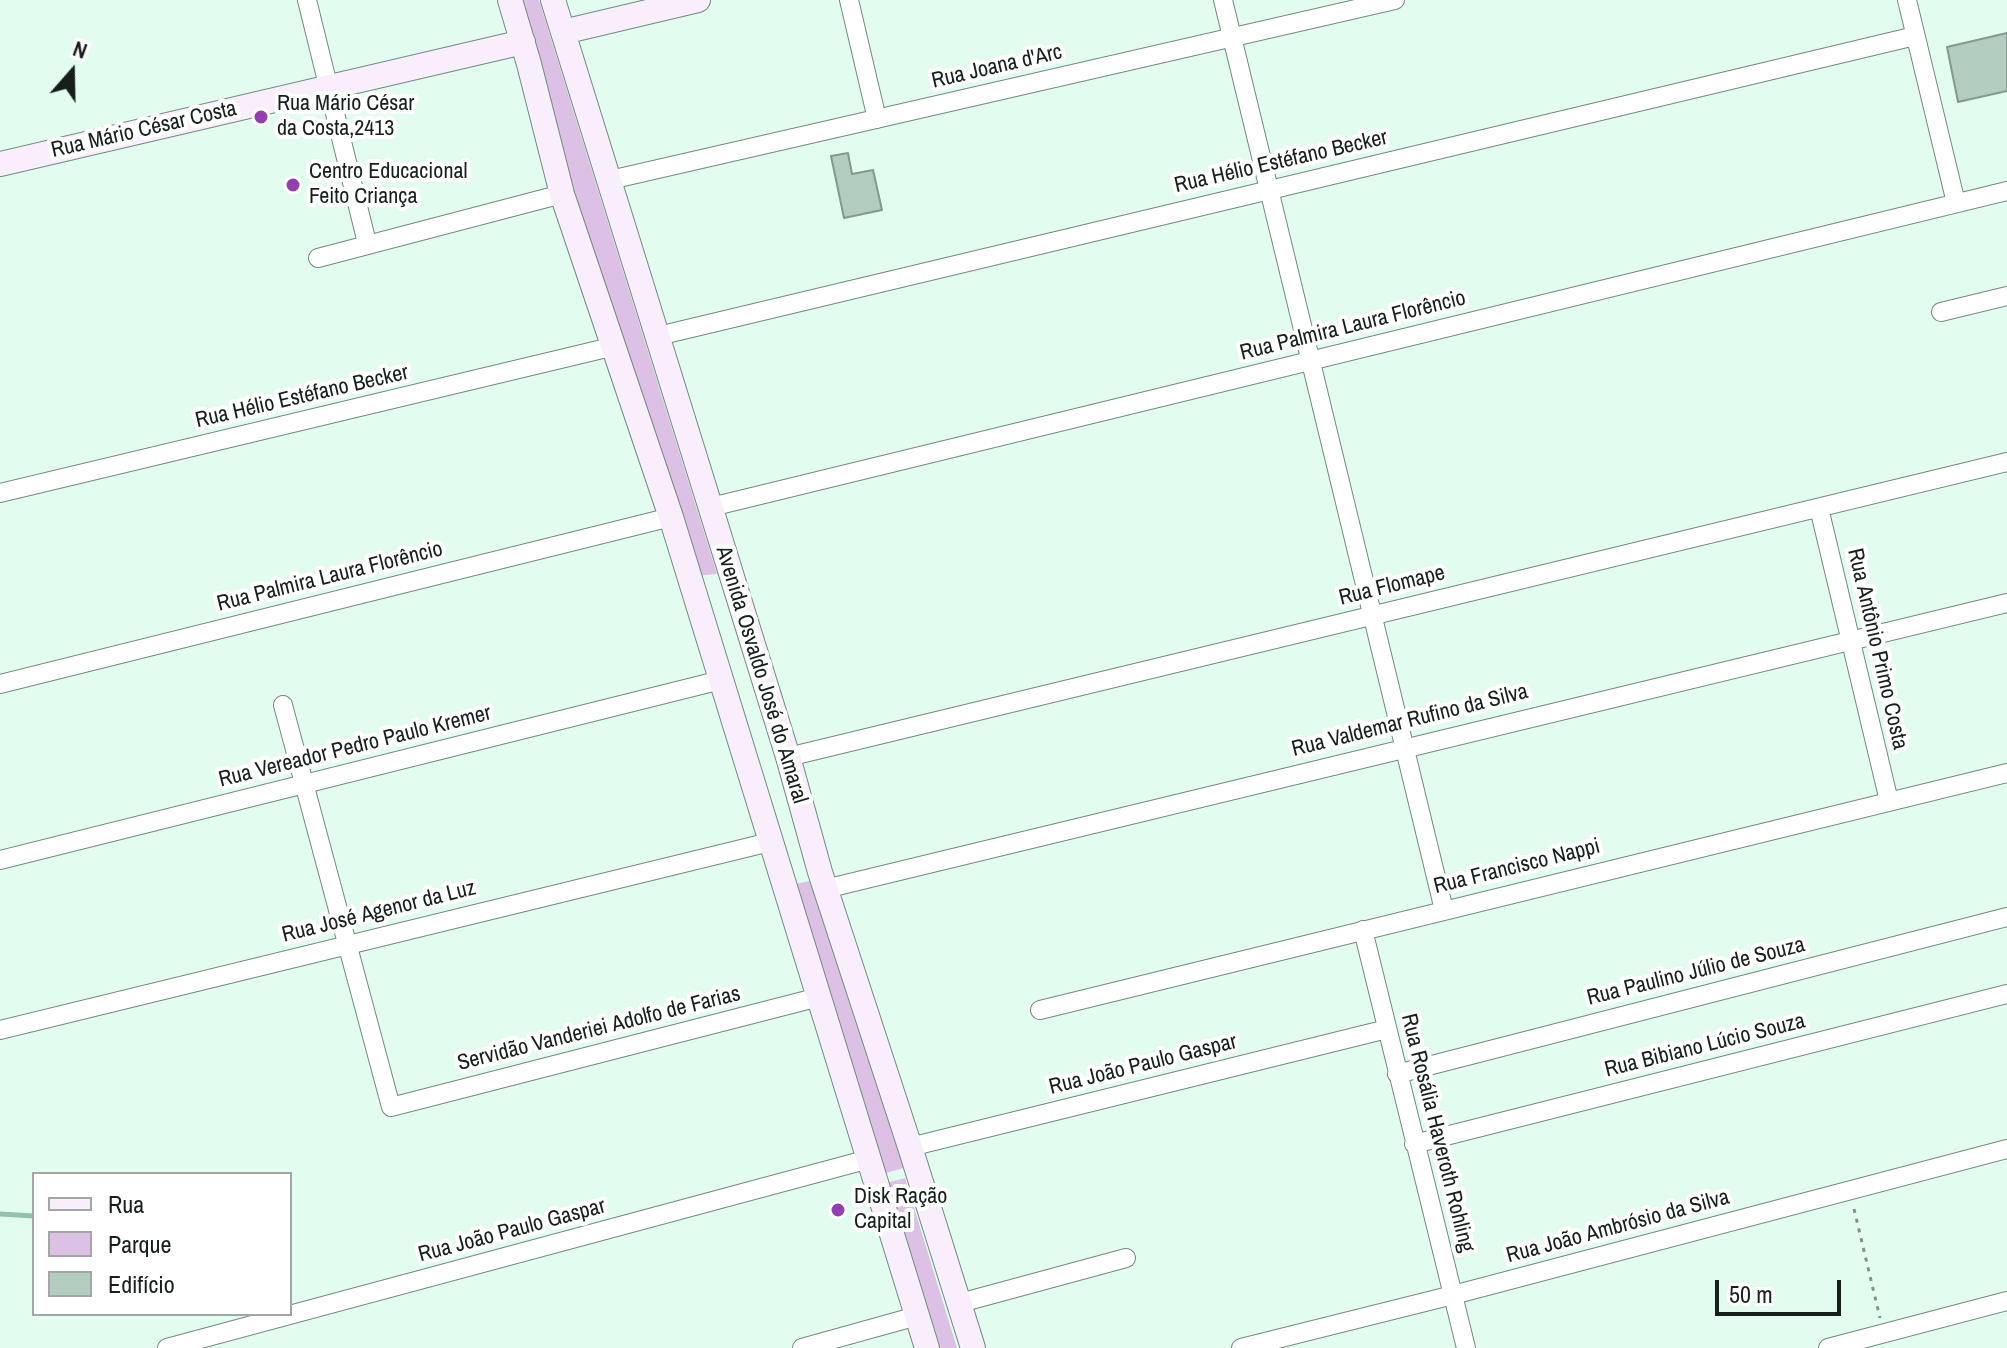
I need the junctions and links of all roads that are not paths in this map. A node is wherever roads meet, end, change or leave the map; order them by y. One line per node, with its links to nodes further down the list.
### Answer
1 (307, 0): 13 (street)
2 (510, 0): 12 (main road, Avenida Osvaldo José do Amaral)
3 (553, 0): 9 (main road, Avenida Osvaldo José do Amaral)
4 (698, 0): 9 (main road)
5 (849, 0): 14 (street)
6 (1223, 0): 11 (street)
7 (1395, 0): 11 (street, Rua Joana d'Arc)
8 (1907, 0): 10 (street)
9 (563, 32): 16 (main road, Avenida Osvaldo José do Amaral)
10 (1915, 36): 17 (street, Rua Hélio Estéfano Becker); 20 (street)
11 (1232, 37): 14 (street, Rua Joana d'Arc); 17 (street)
12 (523, 42): 13 (main road, Rua Mário César Costa); 19 (main road, Avenida Osvaldo José do Amaral)
13 (328, 88): 15 (main road, Rua Mário César Costa); 21 (street)
14 (877, 119): 16 (street, Rua Joana d'Arc)
15 (0, 164)
16 (610, 180): 25 (main road, Avenida Osvaldo José do Amaral)
17 (1269, 190): 25 (street, Rua Hélio Estéfano Becker); 27 (street)
18 (2007, 191): 20 (street, Rua Palmira Laura Florêncio)
19 (562, 194): 21 (street); 26 (main road, Avenida Osvaldo José do Amaral)
20 (1956, 203): 27 (street, Rua Palmira Laura Florêncio)
21 (367, 243): 22 (street)
22 (318, 258)
23 (2007, 296): 24 (street)
24 (1941, 312)
25 (658, 336): 30 (main road, Avenida Osvaldo José do Amaral)
26 (615, 346): 29 (street, Rua Hélio Estéfano Becker); 32 (main road, Avenida Osvaldo José do Amaral)
27 (1311, 361): 30 (street, Rua Palmira Laura Florêncio); 36 (street)
28 (2007, 462): 31 (street, Rua Flomape)
29 (0, 493)
30 (711, 507): 33 (main road, Avenida Osvaldo José do Amaral)
31 (1819, 508): 36 (street, Rua Flomape); 37 (street, Rua Antônio Primo Costa)
32 (671, 517): 35 (main road, Avenida Osvaldo José do Amaral); 39 (street, Rua Palmira Laura Florêncio)
33 (740, 603): 35 (main road); 42 (main road, Avenida Osvaldo José do Amaral)
34 (2007, 603): 37 (street, Rua Valdemar Rufino da Silva)
35 (698, 606): 38 (main road, Avenida Osvaldo José do Amaral)
36 (1372, 616): 41 (street); 42 (street, Rua Flomape)
37 (1850, 640): 41 (street, Rua Valdemar Rufino da Silva); 45 (street, Rua Antônio Primo Costa)
38 (721, 680): 44 (street, Rua Vereador Pedro Paulo Kremer); 46 (main road, Avenida Osvaldo José do Amaral)
39 (0, 684)
40 (283, 705): 44 (street)
41 (1404, 747): 48 (street, Rua Valdemar Rufino da Silva); 49 (street)
42 (788, 757): 48 (main road, Avenida Osvaldo José do Amaral)
43 (2007, 773): 45 (street, Rua Francisco Nappi)
44 (304, 784): 47 (street, Rua Vereador Pedro Paulo Kremer); 52 (street)
45 (1889, 801): 49 (street, Rua Francisco Nappi)
46 (770, 842): 52 (street, Rua José Agenor da Luz); 54 (main road, Avenida Osvaldo José do Amaral)
47 (0, 860)
48 (825, 889): 60 (main road, Avenida Osvaldo José do Amaral)
49 (1444, 910): 51 (street, Rua Francisco Nappi)
50 (2007, 917): 58 (street, Rua Paulino Júlio de Souza)
51 (1363, 930): 55 (street, Rua Francisco Nappi); 56 (street, Rua Rosália Haveroth Rohling)
52 (347, 944): 54 (street, Servidão Vanderiei Adolfo de Farias); 57 (street, Rua José Agenor da Luz)
53 (2007, 994): 59 (street, Rua Bibiano Lúcio Souza)
54 (819, 997): 62 (main road, Avenida Osvaldo José do Amaral)
55 (1040, 1010)
56 (1387, 1029): 58 (street, Rua Rosália Haveroth Rohling); 60 (street, Rua João Paulo Gaspar)
57 (0, 1030)
58 (1397, 1074): 59 (street, Rua Rosália Haveroth Rohling)
59 (1414, 1144): 64 (street, Rua Rosália Haveroth Rohling)
60 (910, 1147): 66 (main road, Avenida Osvaldo José do Amaral)
61 (2007, 1149): 64 (street, Rua João Ambrósio da Silva)
62 (869, 1159): 67 (street, Rua João Paulo Gaspar); 68 (main road, Avenida Osvaldo José do Amaral)
63 (1126, 1258): 66 (street)
64 (1453, 1295): 75 (street, Rua João Ambrósio da Silva); 76 (street, Rua Rosália Haveroth Rohling)
65 (2007, 1301): 70 (street)
66 (960, 1303): 74 (main road, Avenida Osvaldo José do Amaral)
67 (292, 1310)
68 (917, 1316): 72 (street); 73 (main road, Avenida Osvaldo José do Amaral)
69 (262, 1318): 71 (street, Rua João Paulo Gaspar)
70 (1840, 1347)
71 (167, 1348)
72 (802, 1348)
73 (927, 1348)
74 (973, 1348)
75 (1241, 1348)
76 (1466, 1348)

